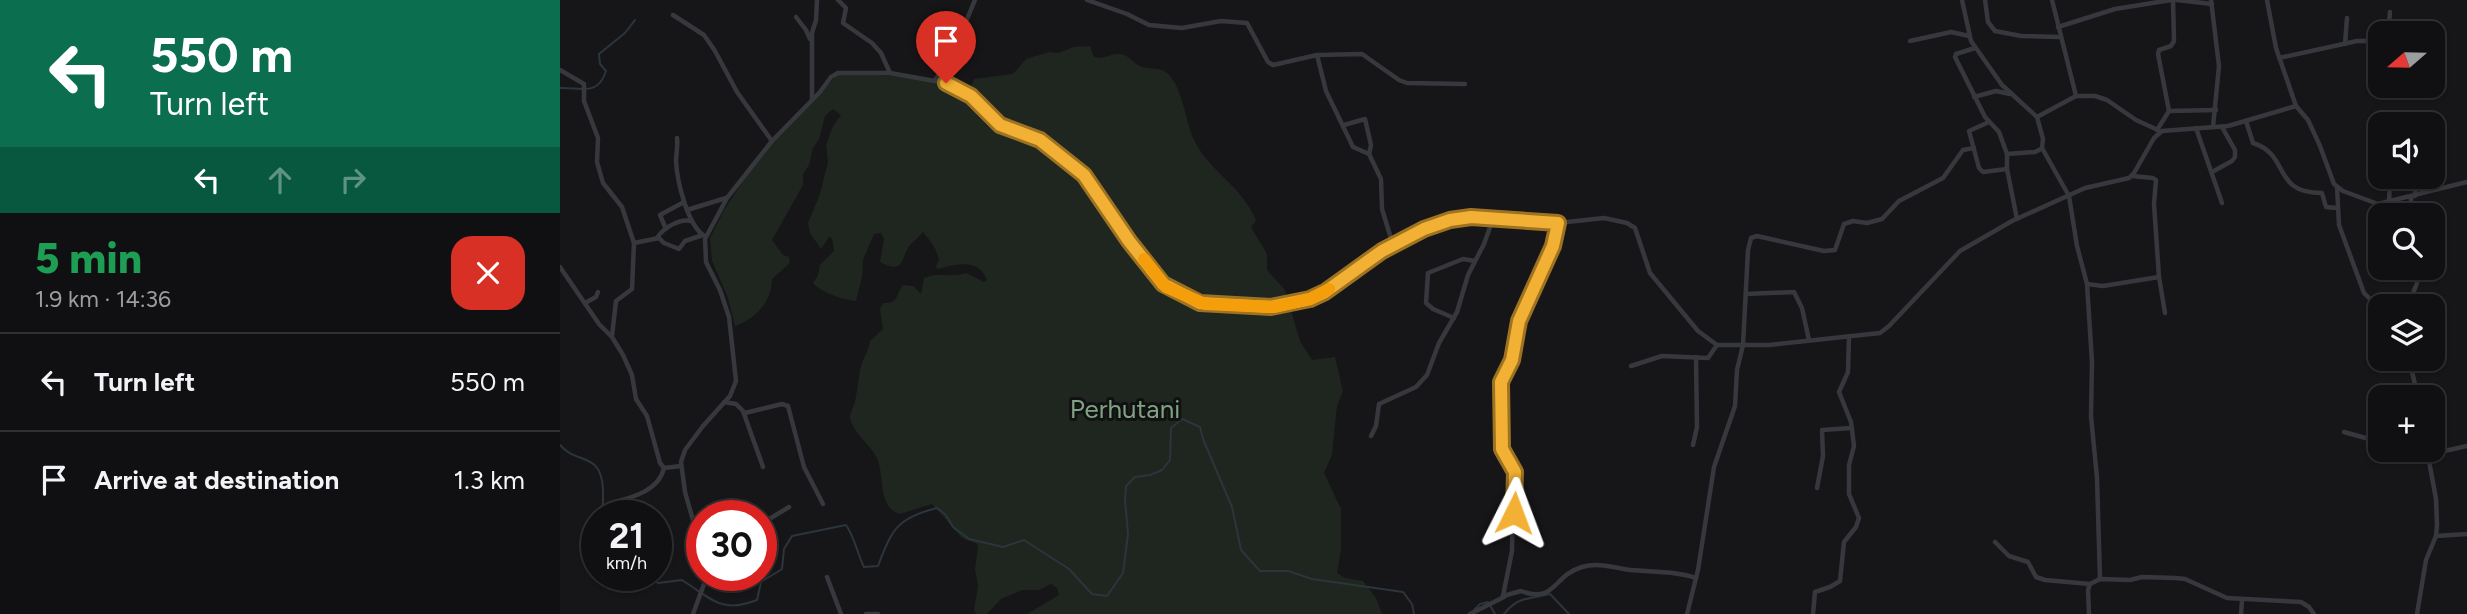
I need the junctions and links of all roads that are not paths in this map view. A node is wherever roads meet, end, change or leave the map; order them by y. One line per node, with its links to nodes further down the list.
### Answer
1 (817, 0): 22 (street)
2 (838, 0): 28 (street)
3 (975, 0): 29 (street)
4 (1087, 0): 25 (street)
5 (1962, 0): 18 (street)
6 (1985, 0): 19 (street)
7 (2052, 0): 17 (street)
8 (2174, 0): 10 (street); 11 (street); 37 (street)
9 (2267, 0): 26 (street)
10 (2144, 2): 17 (street)
11 (2212, 2): 36 (street)
12 (2390, 12): 16 (street)
13 (673, 15): 47 (street)
14 (796, 17): 22 (street)
15 (2347, 18): 23 (street)
16 (2389, 21)
17 (2058, 27): 19 (street)
18 (1969, 36): 20 (street); 24 (street)
19 (2059, 37): 32 (street)
20 (1910, 41)
21 (2368, 42): 23 (street)
22 (812, 43): 34 (street)
23 (2345, 44): 26 (street)
24 (1975, 48): 31 (street); 33 (street)
25 (1317, 55): 30 (street); 41 (street)
26 (2279, 58): 35 (street)
27 (560, 70): 76 (street)
28 (890, 73): 29 (street); 34 (street)
29 (934, 80): 77 (street)
30 (1465, 84)
31 (2010, 94): 33 (street); 38 (street)
32 (2076, 96): 38 (street); 45 (street)
33 (1974, 97): 40 (street)
34 (812, 101): 47 (street)
35 (2296, 106): 39 (street); 56 (street)
36 (2216, 110): 37 (street); 42 (street)
37 (2169, 111): 45 (street)
38 (2037, 117): 49 (street)
39 (2246, 121): 43 (street); 67 (street)
40 (1989, 122): 48 (street); 51 (street)
41 (1344, 125): 50 (street); 50 (street)
42 (2213, 127): 43 (street); 44 (street)
43 (2222, 127): 53 (street)
44 (2196, 128): 45 (street); 53 (street)
45 (2159, 130): 54 (street)
46 (677, 138): 62 (street)
47 (772, 141): 61 (street)
48 (1974, 148): 52 (street); 83 (street)
49 (2042, 148): 51 (street); 59 (street)
50 (1369, 154): 77 (street)
51 (2007, 154): 52 (street)
52 (2007, 169): 70 (street)
53 (2211, 172): 63 (street)
54 (2132, 176): 59 (street); 80 (street)
55 (2467, 182): 60 (street)
56 (2337, 186): 64 (street); 67 (street)
57 (2390, 189): 65 (street)
58 (2414, 189): 60 (street)
59 (2069, 196): 70 (street); 81 (street)
60 (2413, 196): 65 (street); 66 (street)
61 (727, 198): 68 (street); 74 (street)
62 (684, 202): 68 (street); 73 (street)
63 (2222, 203)
64 (2372, 203)
65 (2389, 203)
66 (2412, 203)
67 (2337, 208): 84 (street)
68 (687, 210): 71 (street)
69 (1493, 219): 72 (street); 77 (street); 78 (street)
70 (2017, 219): 88 (street)
71 (692, 221): 73 (street); 74 (street)
72 (1558, 223): 91 (street); 122 (street)
73 (666, 229): 75 (street)
74 (705, 234): 75 (street); 95 (street)
75 (657, 238): 76 (street)
76 (634, 243): 89 (street)
77 (1393, 245)
78 (1475, 261): 87 (street); 87 (street)
79 (560, 267): 85 (street)
80 (2159, 277): 81 (street); 86 (street)
81 (2087, 284): 119 (street)
82 (598, 292): 85 (street)
83 (1745, 295): 90 (street); 92 (street)
84 (2368, 296)
85 (584, 303): 89 (street)
86 (2165, 313)
87 (1454, 318): 99 (street)
88 (1849, 336): 90 (street); 97 (street)
89 (612, 337): 106 (street)
90 (1809, 340): 92 (street)
91 (1717, 345): 92 (street); 93 (street)
92 (1743, 345): 118 (street)
93 (1696, 357): 94 (street); 101 (street)
94 (1631, 366)
95 (724, 402): 96 (street); 105 (street)
96 (745, 414): 107 (street); 111 (street)
97 (1851, 428): 108 (street); 130 (street)
98 (2344, 432): 100 (street)
99 (1371, 436)
100 (2368, 439)
101 (1693, 445)
102 (2467, 446): 103 (street)
103 (2445, 449)
104 (2429, 462): 115 (street)
105 (681, 466): 106 (street); 110 (street)
106 (664, 467): 109 (street)
107 (763, 467)
108 (1817, 488)
109 (623, 500)
110 (687, 500)
111 (823, 505)
112 (789, 507): 113 (street)
113 (777, 514)
114 (2467, 534): 115 (street)
115 (2436, 536): 134 (street)
116 (1995, 542): 120 (street)
117 (827, 577): 125 (street)
118 (1696, 578): 122 (street); 129 (street)
119 (2100, 579): 120 (street); 123 (street)
120 (2090, 584): 131 (street)
121 (702, 591): 124 (street)
122 (1504, 597): 128 (street)
123 (2242, 600): 132 (street); 133 (street)
124 (693, 614)
125 (841, 614)
126 (866, 614): 127 (street)
127 (878, 614)
128 (1470, 614)
129 (1687, 614)
130 (1814, 614)
131 (2089, 614)
132 (2241, 614)
133 (2314, 614)
134 (2417, 614)

